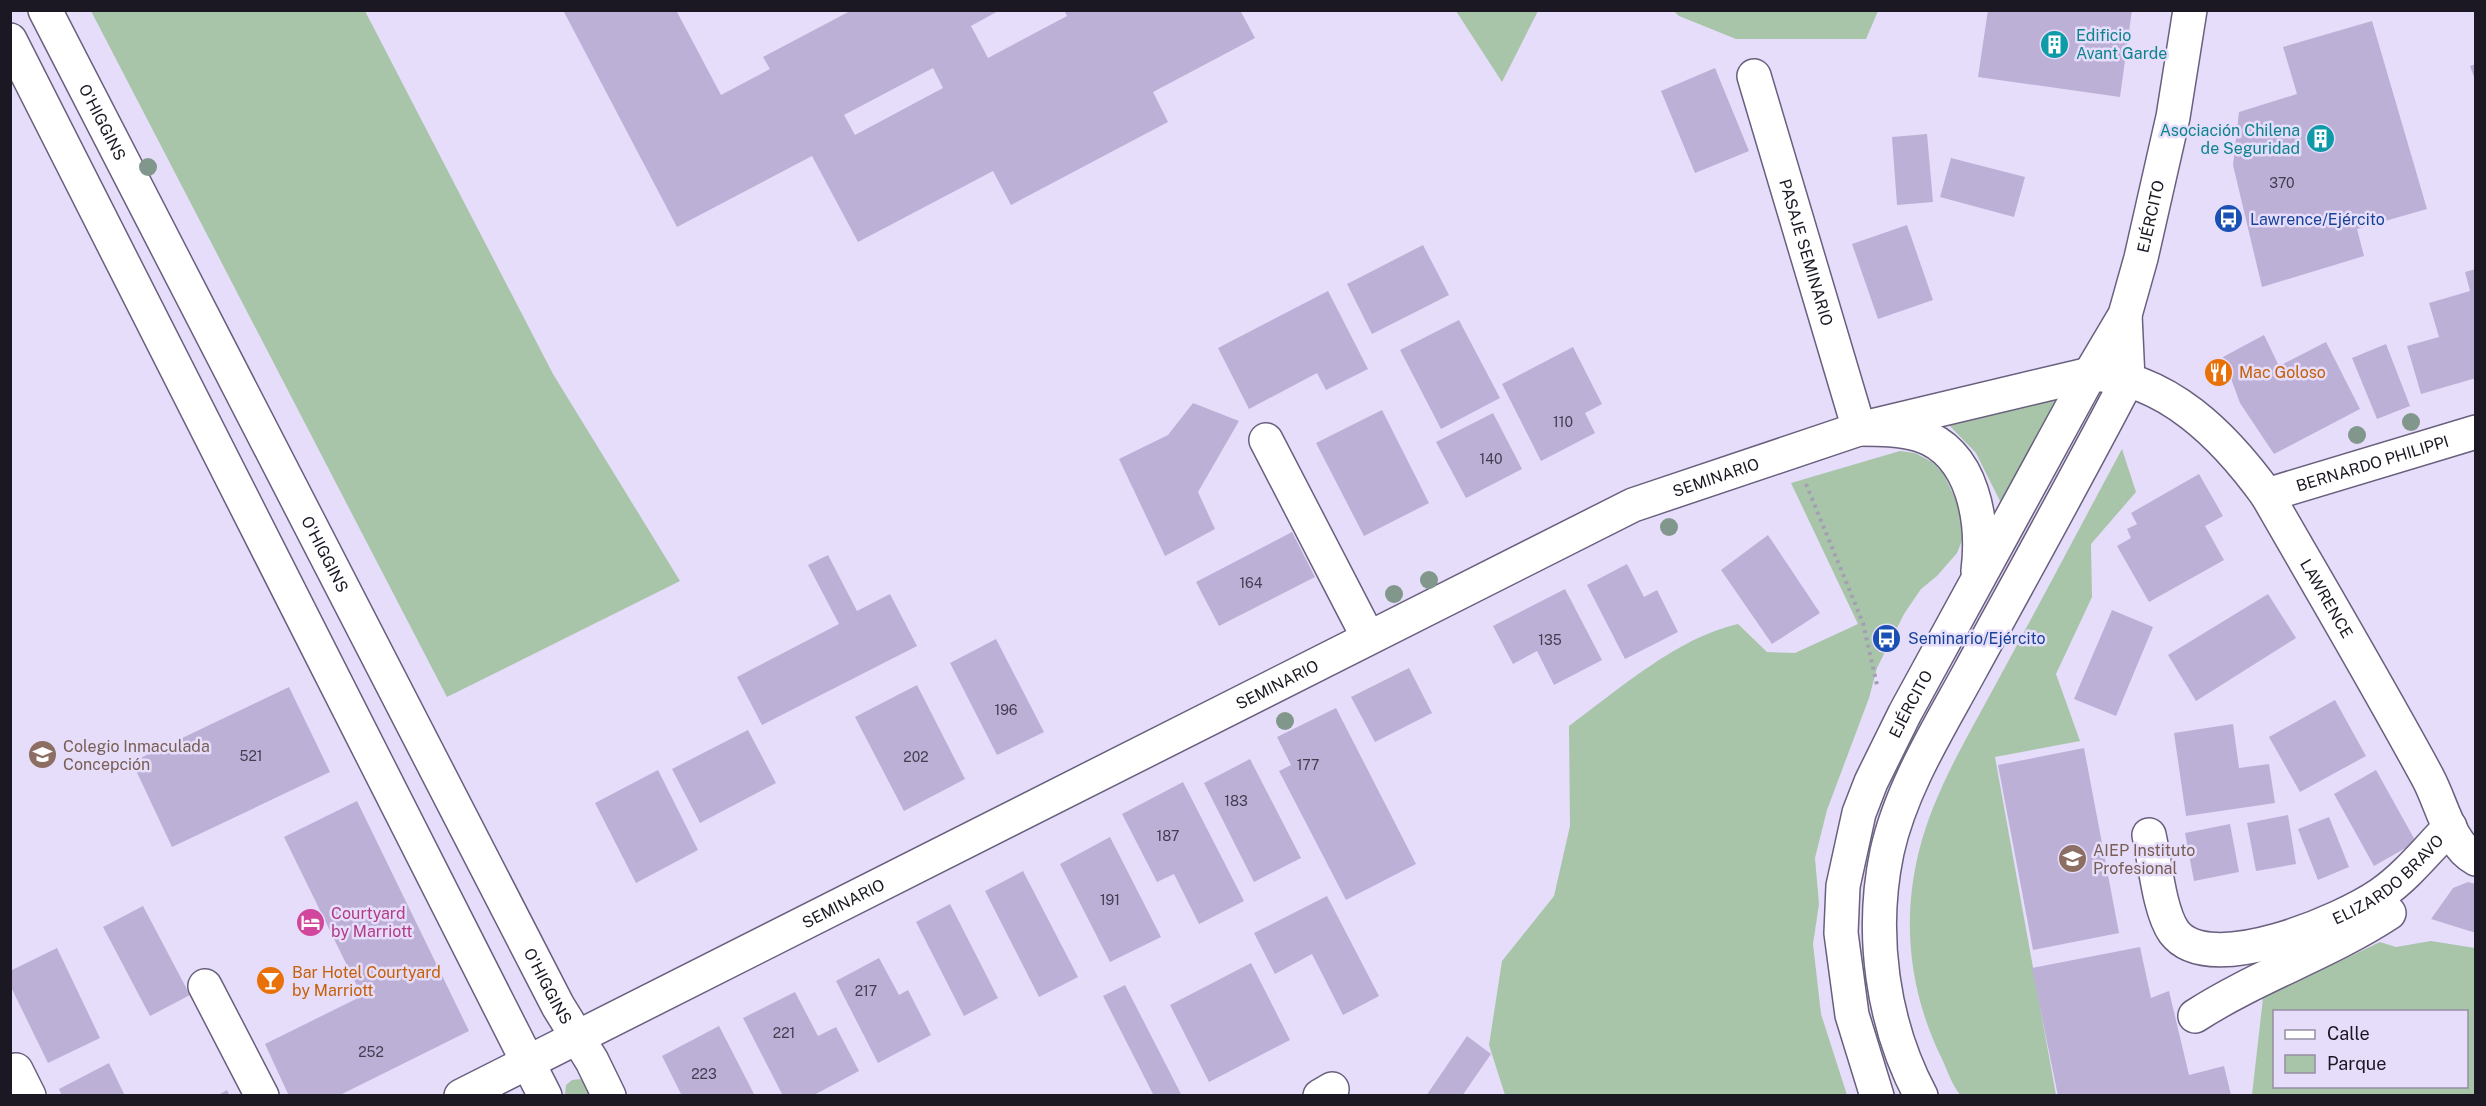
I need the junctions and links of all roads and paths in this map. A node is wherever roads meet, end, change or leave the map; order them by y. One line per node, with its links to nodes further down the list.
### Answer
1 (45, 10): 21 (street, O'HIGGINS)
2 (2190, 10): 5 (street, EJÉRCITO)
3 (10, 40): 22 (street)
4 (1754, 76): 8 (street, PASAJE SEMINARIO)
5 (2125, 315): 6 (street, EJÉRCITO); 7 (street, EJÉRCITO)
6 (2090, 374): 7 (street, SEMINARIO); 8 (street, SEMINARIO); 13 (street, EJÉRCITO)
7 (2128, 380): 12 (street, LAWRENCE); 28 (street)
8 (1859, 429): 13 (street); 14 (street, SEMINARIO)
9 (2475, 432): 12 (street, BERNARDO PHILIPPI)
10 (1266, 440): 14 (street)
11 (1804, 477): 15 (path)
12 (2267, 495): 16 (street, LAWRENCE)
13 (1977, 581): 27 (street, EJÉRCITO)
14 (1368, 637): 21 (street, SEMINARIO)
15 (1877, 685)
16 (2450, 827): 17 (street, ELIZARDO BRAVO); 18 (street, LAWRENCE); 20 (street, ELIZARDO BRAVO)
17 (2149, 835)
18 (2475, 859)
19 (206, 986): 23 (street)
20 (2195, 1016)
21 (577, 1037): 22 (street, SEMINARIO); 26 (street, O'HIGGINS)
22 (528, 1062): 24 (street, SEMINARIO); 25 (street)
23 (262, 1095)
24 (461, 1095)
25 (545, 1095)
26 (609, 1095)
27 (1877, 1095)
28 (1921, 1095)

